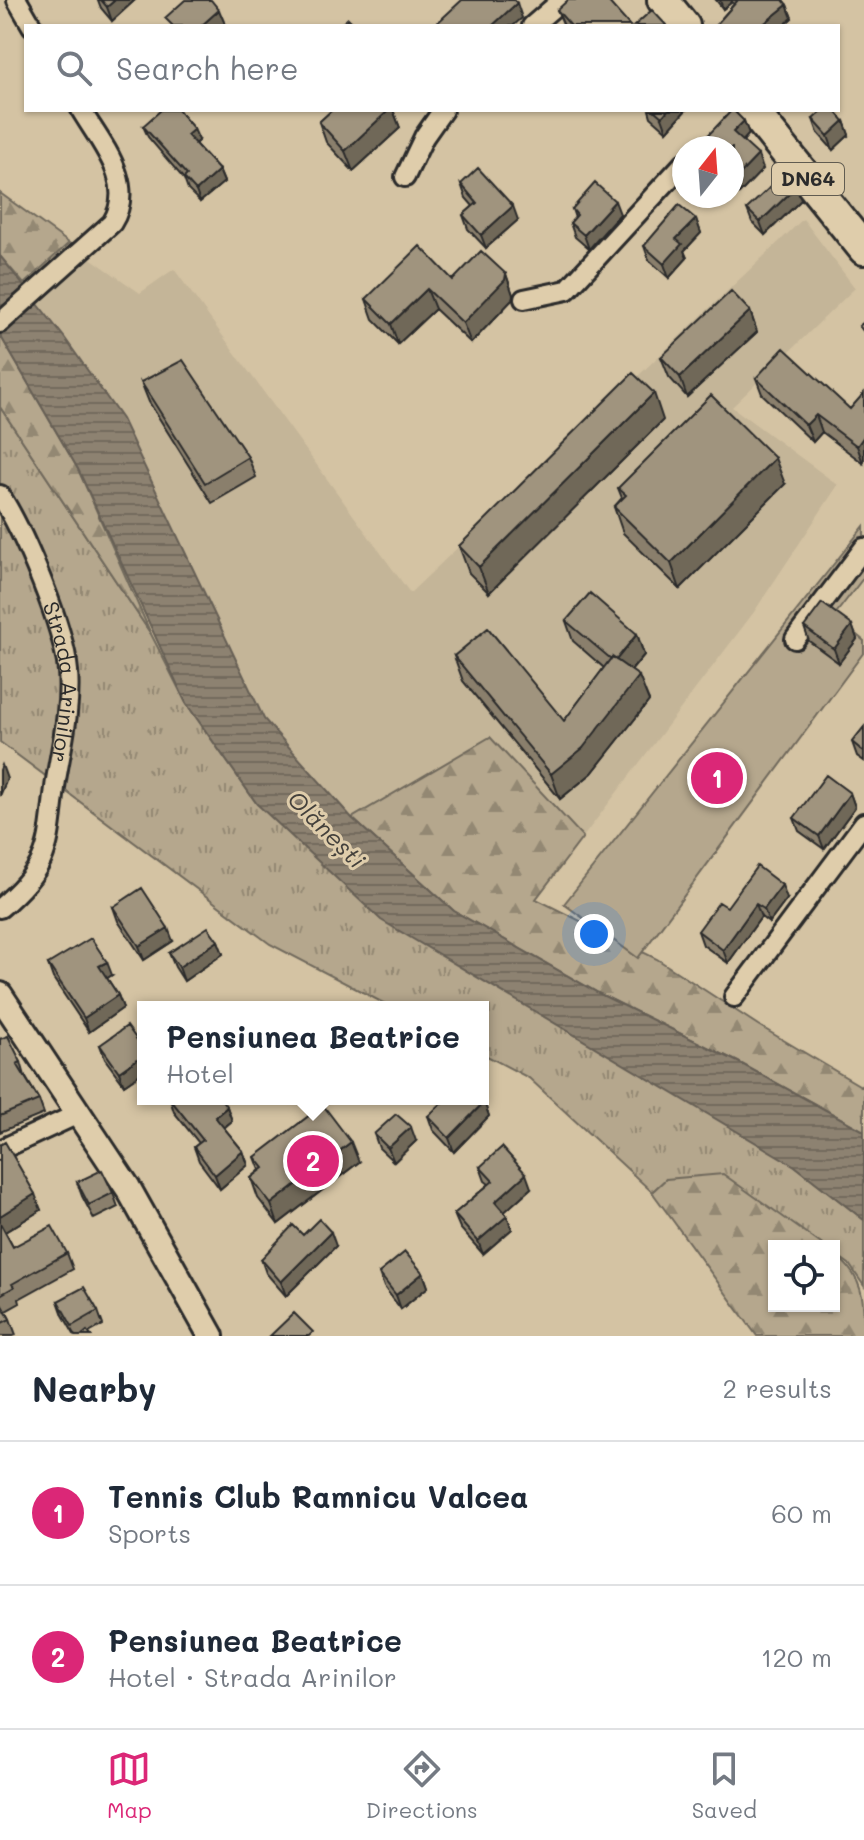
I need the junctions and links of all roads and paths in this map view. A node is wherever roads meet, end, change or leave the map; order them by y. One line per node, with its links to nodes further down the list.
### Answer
1 (17, 0): 4 (street)
2 (562, 0): 5 (street)
3 (663, 0): 6 (main road)
4 (31, 24)
5 (534, 24)
6 (682, 24)
7 (82, 112): 14 (street)
8 (442, 112): 11 (street)
9 (754, 112): 12 (main road, DN64)
10 (672, 176): 13 (street)
11 (405, 177)
12 (864, 249)
13 (524, 299)
14 (0, 323)
15 (0, 495): 19 (street, Strada Arinilor)
16 (864, 548): 17 (street)
17 (795, 639)
18 (864, 823): 21 (street)
19 (0, 908)
20 (0, 995): 22 (street)
21 (734, 997)
22 (80, 1113): 23 (street); 24 (street)
23 (0, 1150)
24 (211, 1336)

